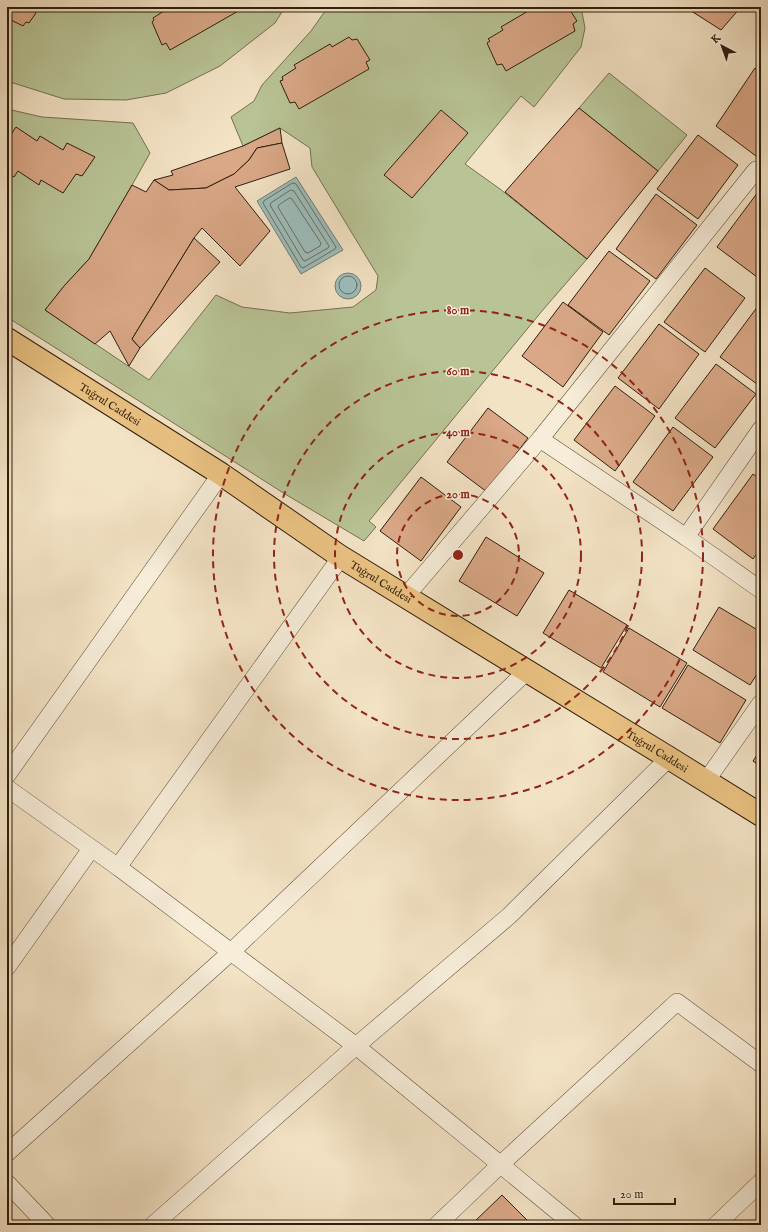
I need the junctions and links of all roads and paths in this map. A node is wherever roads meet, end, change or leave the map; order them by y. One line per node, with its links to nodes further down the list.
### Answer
1 (761, 174): 4 (street)
2 (7, 339): 5 (main road, Tuğrul Caddesi)
3 (761, 429): 6 (street)
4 (540, 439): 6 (street); 9 (street)
5 (221, 474): 7 (main road, Tuğrul Caddesi); 13 (street)
6 (686, 536): 8 (street)
7 (341, 557): 9 (main road, Tuğrul Caddesi); 18 (street)
8 (761, 590)
9 (406, 596): 10 (main road, Tuğrul Caddesi)
10 (527, 671): 12 (main road, Tuğrul Caddesi); 19 (street)
11 (761, 703): 14 (street)
12 (669, 758): 14 (main road, Tuğrul Caddesi); 21 (street)
13 (7, 775)
14 (706, 781): 16 (main road, Tuğrul Caddesi)
15 (7, 788): 17 (street)
16 (761, 815)
17 (91, 849): 18 (street); 20 (street)
18 (118, 867): 19 (street)
19 (231, 952): 21 (street); 23 (street)
20 (7, 967)
21 (356, 1046): 24 (street); 28 (street)
22 (761, 1064): 24 (street)
23 (7, 1153)
24 (501, 1164): 29 (street); 30 (street)
25 (761, 1182): 31 (street)
26 (7, 1183): 27 (street)
27 (47, 1225)
28 (153, 1225)
29 (437, 1225)
30 (574, 1225)
31 (716, 1225)

